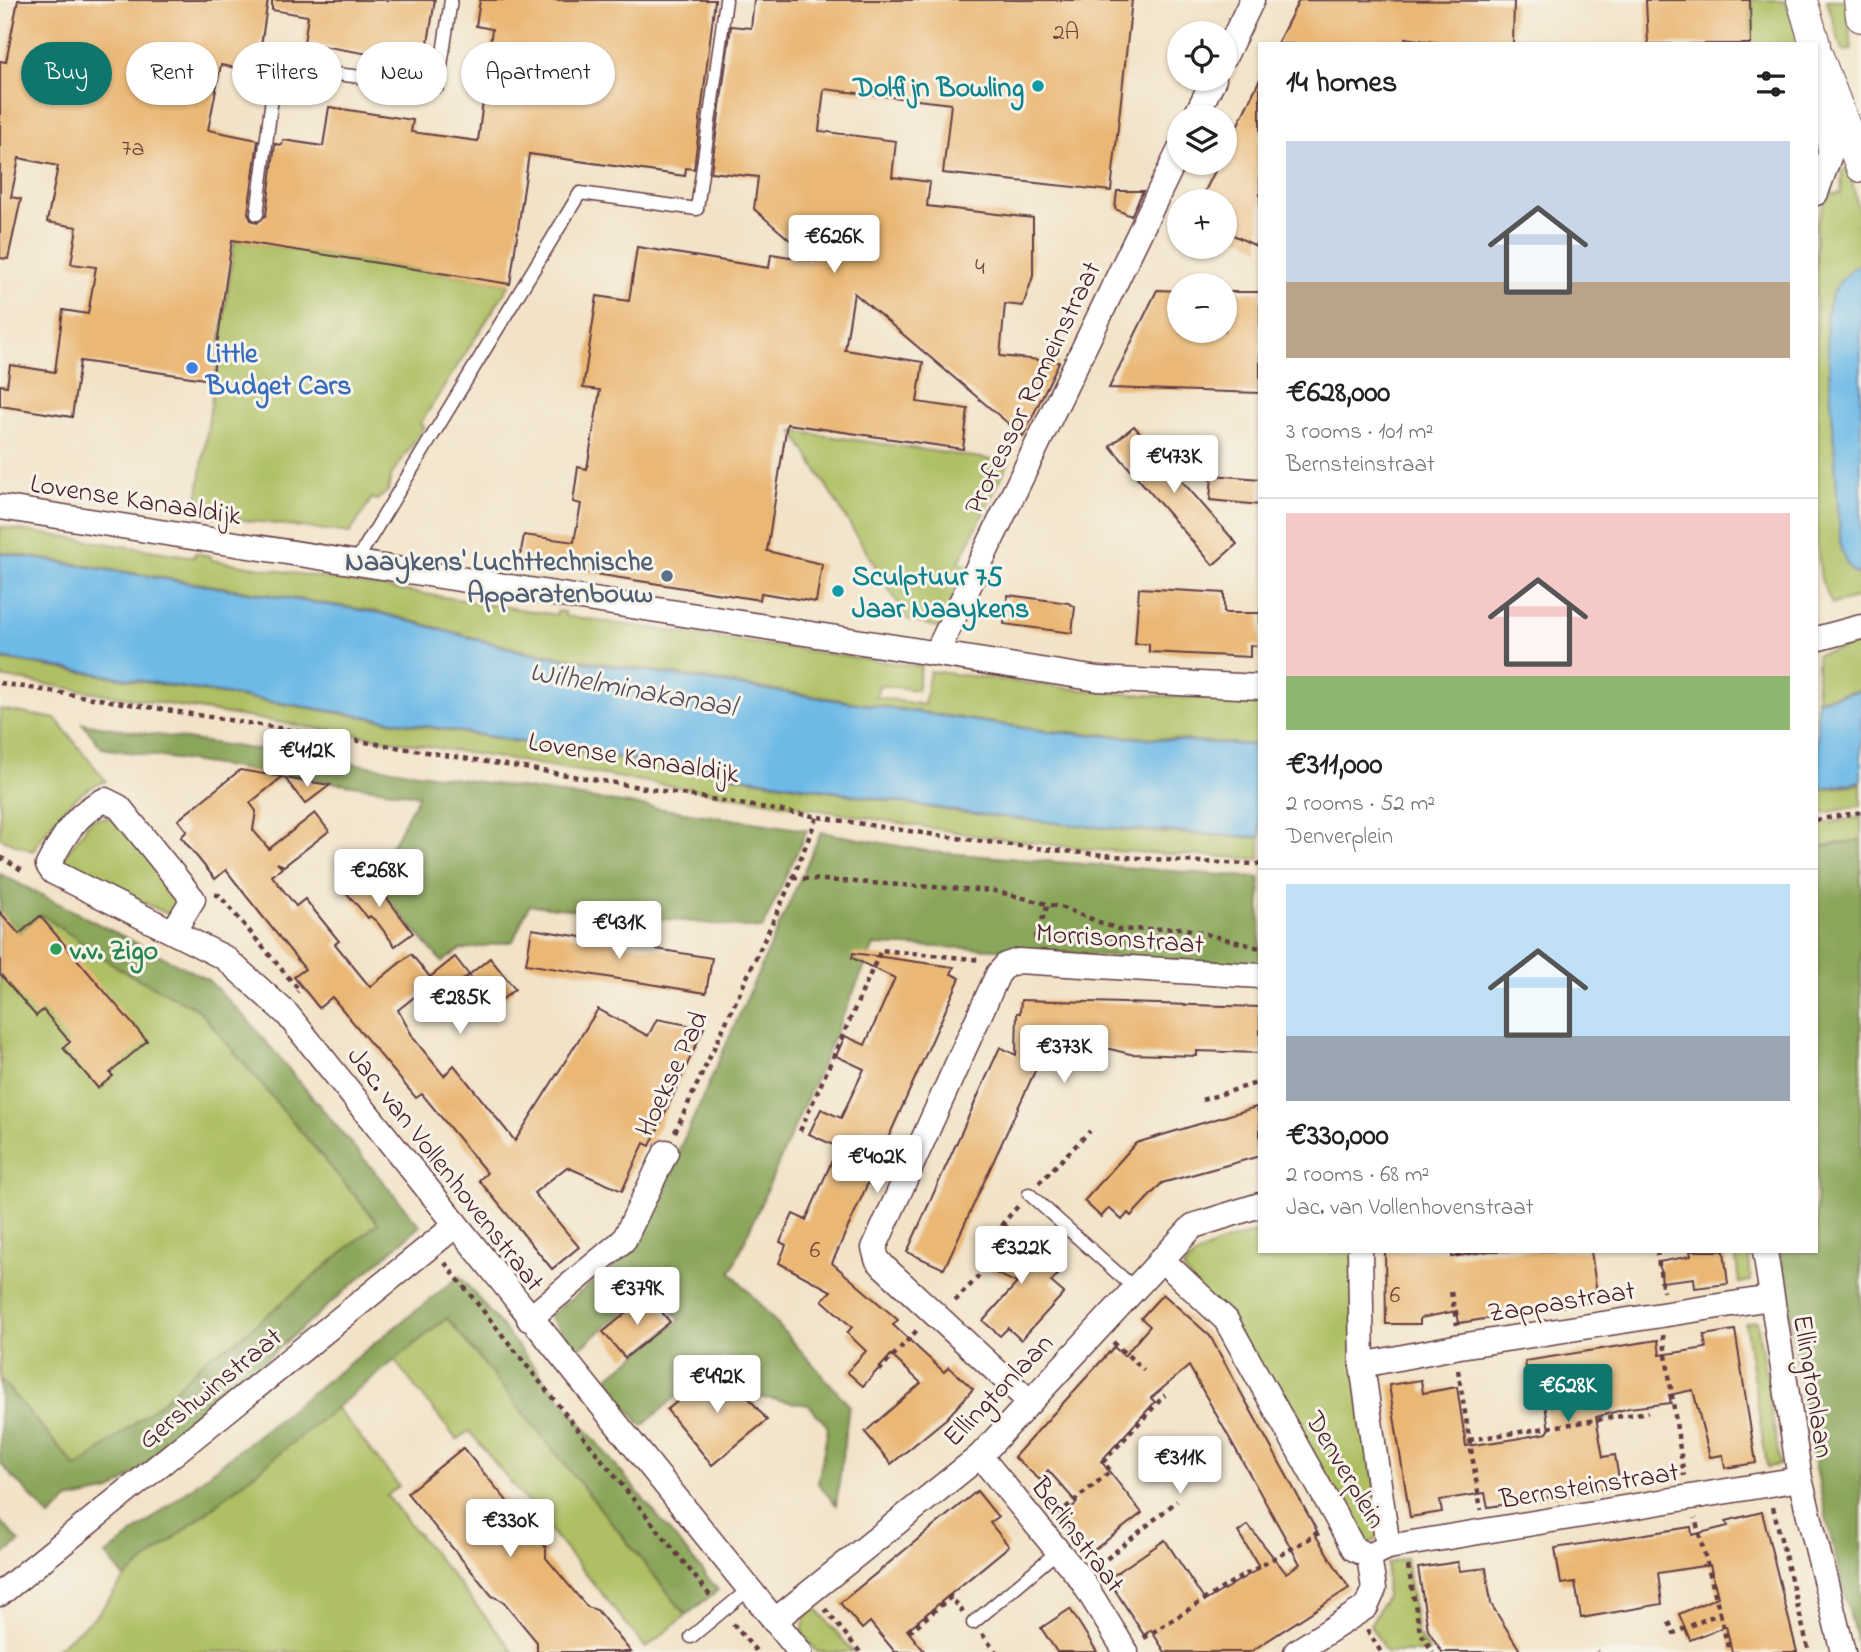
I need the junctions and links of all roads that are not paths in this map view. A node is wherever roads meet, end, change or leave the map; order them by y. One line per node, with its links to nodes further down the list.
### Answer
1 (451, 0): 14 (lane)
2 (726, 0): 16 (lane)
3 (1252, 0): 7 (street)
4 (1802, 0): 8 (street)
5 (1859, 0): 6 (street)
6 (1861, 17)
7 (1237, 31)
8 (1814, 42)
9 (1818, 56): 11 (street)
10 (1818, 61): 13 (street)
11 (1861, 167)
12 (1167, 175): 19 (street, Professor Romeinstraat)
13 (1818, 187)
14 (257, 214)
15 (0, 507): 16 (street, Lovense Kanaaldijk)
16 (355, 563): 19 (street, Lovense Kanaaldijk)
17 (1861, 627): 18 (street)
18 (1818, 638)
19 (937, 652): 20 (street, Lovense Kanaaldijk)
20 (1258, 687)
21 (173, 932): 21 (street, Jac. van Vollenhovenstraat); 26 (street, Jac. van Vollenhovenstraat)
22 (1258, 976): 34 (street, Morrisonstraat)
23 (666, 1152): 32 (street, Hoekse Pad)
24 (1029, 1194): 30 (lane)
25 (1258, 1206): 29 (street, Ellingtonlaan)
26 (455, 1226): 32 (street, Jac. van Vollenhovenstraat); 40 (street, Gershwinstraat)
27 (1360, 1253): 33 (street, Denverplein)
28 (1765, 1253): 31 (street, Ellingtonlaan)
29 (1161, 1259): 30 (street, Ellingtonlaan); 37 (street, Denverplein)
30 (1133, 1288): 34 (street, Ellingtonlaan)
31 (1770, 1298): 33 (street, Zappastraat); 36 (street, Ellingtonlaan)
32 (529, 1319): 39 (street, Jac. van Vollenhovenstraat)
33 (1362, 1365): 37 (street, Denverplein)
34 (1030, 1402): 35 (street, Ellingtonlaan)
35 (980, 1455): 38 (street, Berlinstraat); 41 (street, Ellingtonlaan)
36 (1800, 1479): 37 (street, Bernsteinstraat); 47 (street, Ellingtonlaan)
37 (1387, 1549): 46 (street)
38 (1058, 1551): 42 (lane); 44 (street, Berlinstraat)
39 (748, 1590): 41 (street, Jac. van Vollenhovenstraat); 43 (lane)
40 (0, 1594)
41 (774, 1621): 45 (street, Jac. van Vollenhovenstraat)
42 (973, 1623)
43 (691, 1637)
44 (1126, 1651)
45 (800, 1652)
46 (1296, 1652)
47 (1843, 1652)

